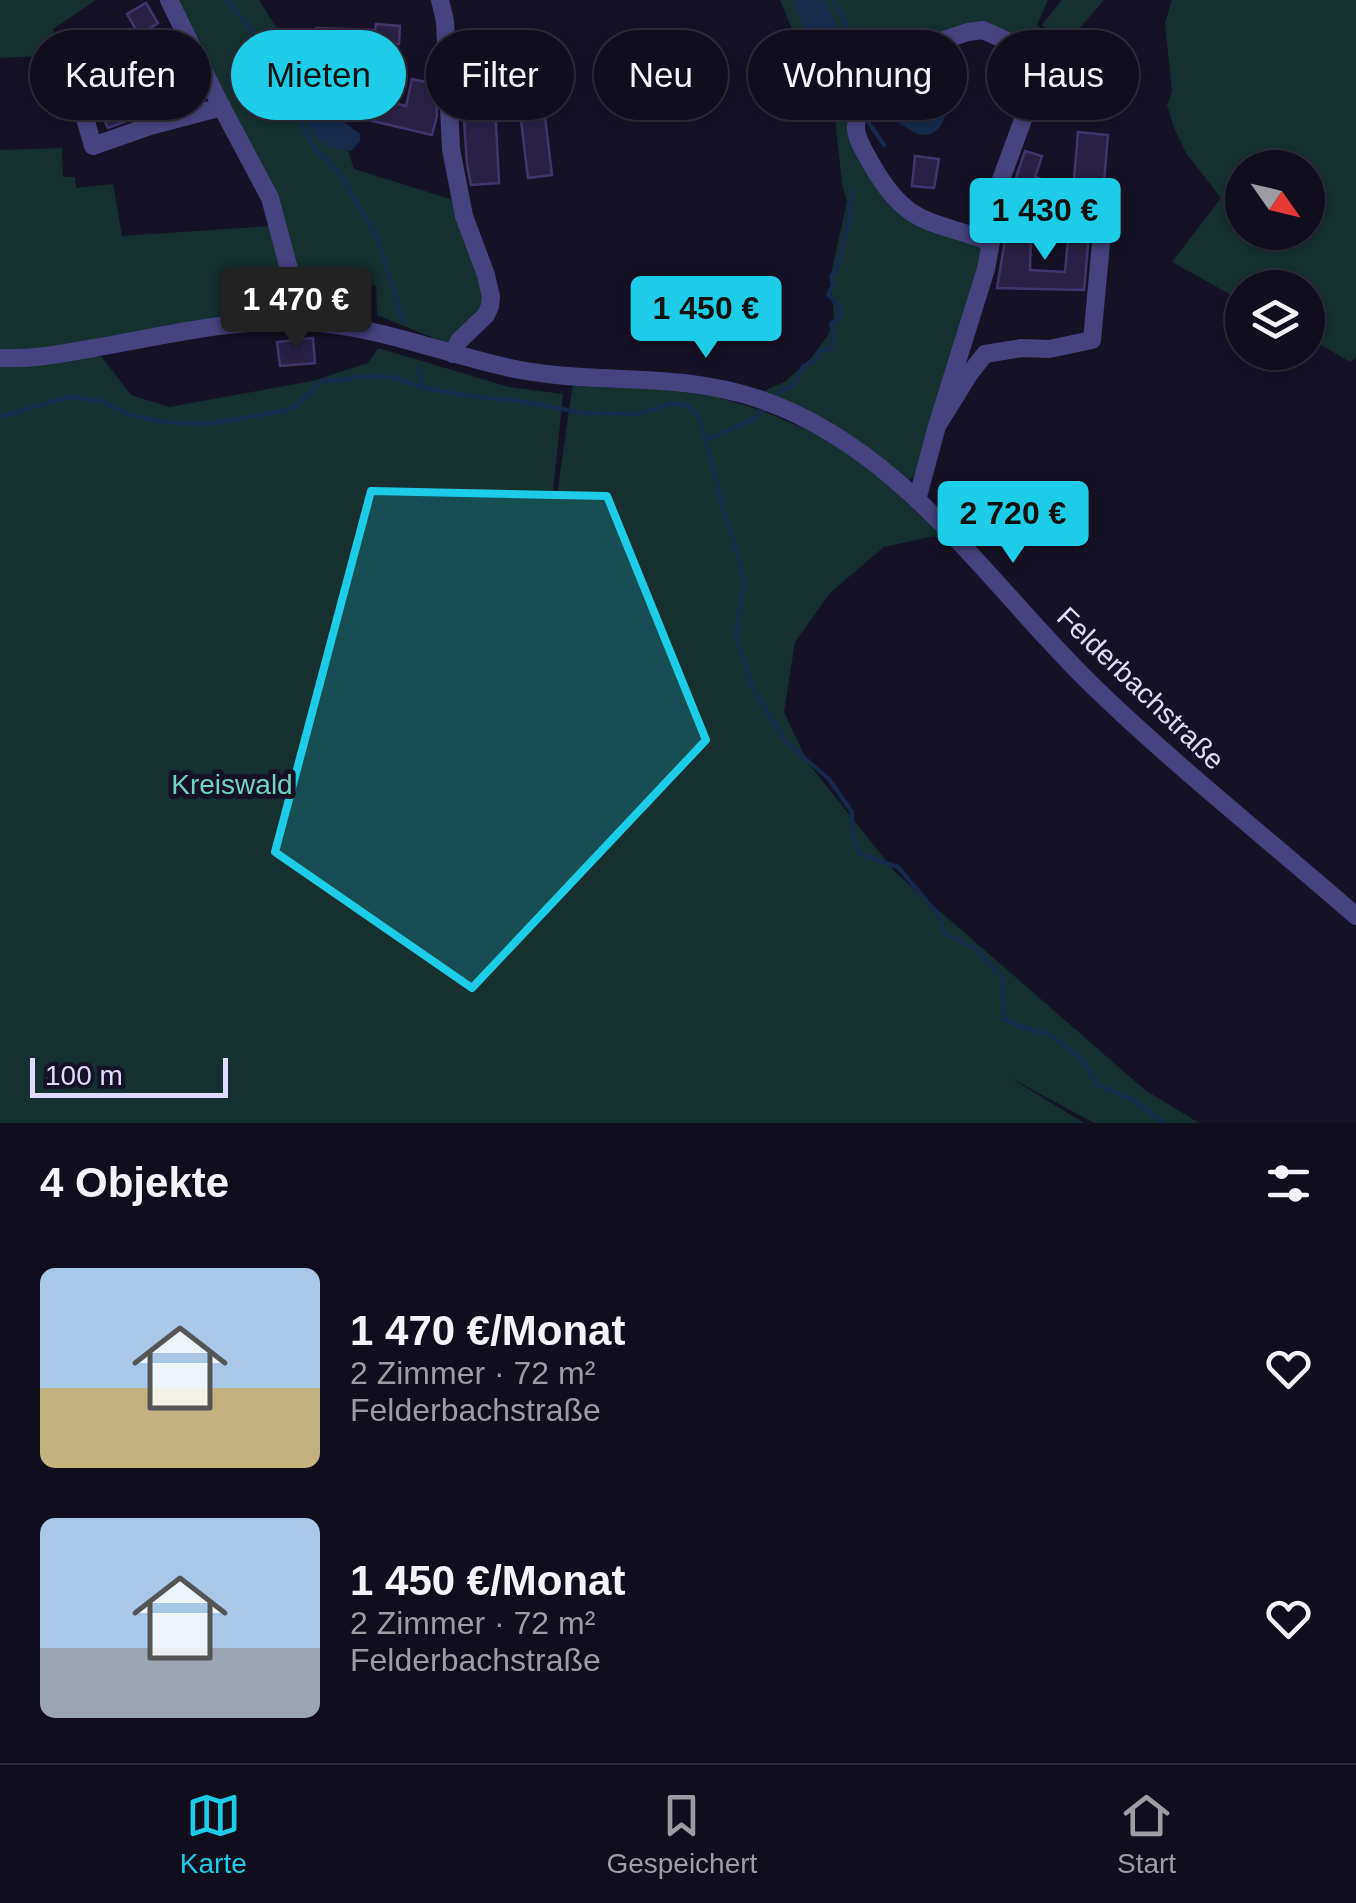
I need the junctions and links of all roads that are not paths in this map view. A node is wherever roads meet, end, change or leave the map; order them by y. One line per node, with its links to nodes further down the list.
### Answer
1 (169, 0): 3 (street)
2 (440, 0): 9 (street)
3 (222, 107): 6 (street); 8 (street)
4 (86, 120): 6 (street)
5 (158, 120): 6 (street)
6 (160, 123)
7 (992, 236): 7 (street); 11 (street); 11 (street)
8 (303, 322): 9 (street, Felderbachstraße); 10 (street, Felderbachstraße)
9 (453, 354): 12 (street, Felderbachstraße)
10 (0, 358)
11 (937, 426): 12 (street)
12 (917, 500): 13 (street, Felderbachstraße)
13 (1356, 916)

